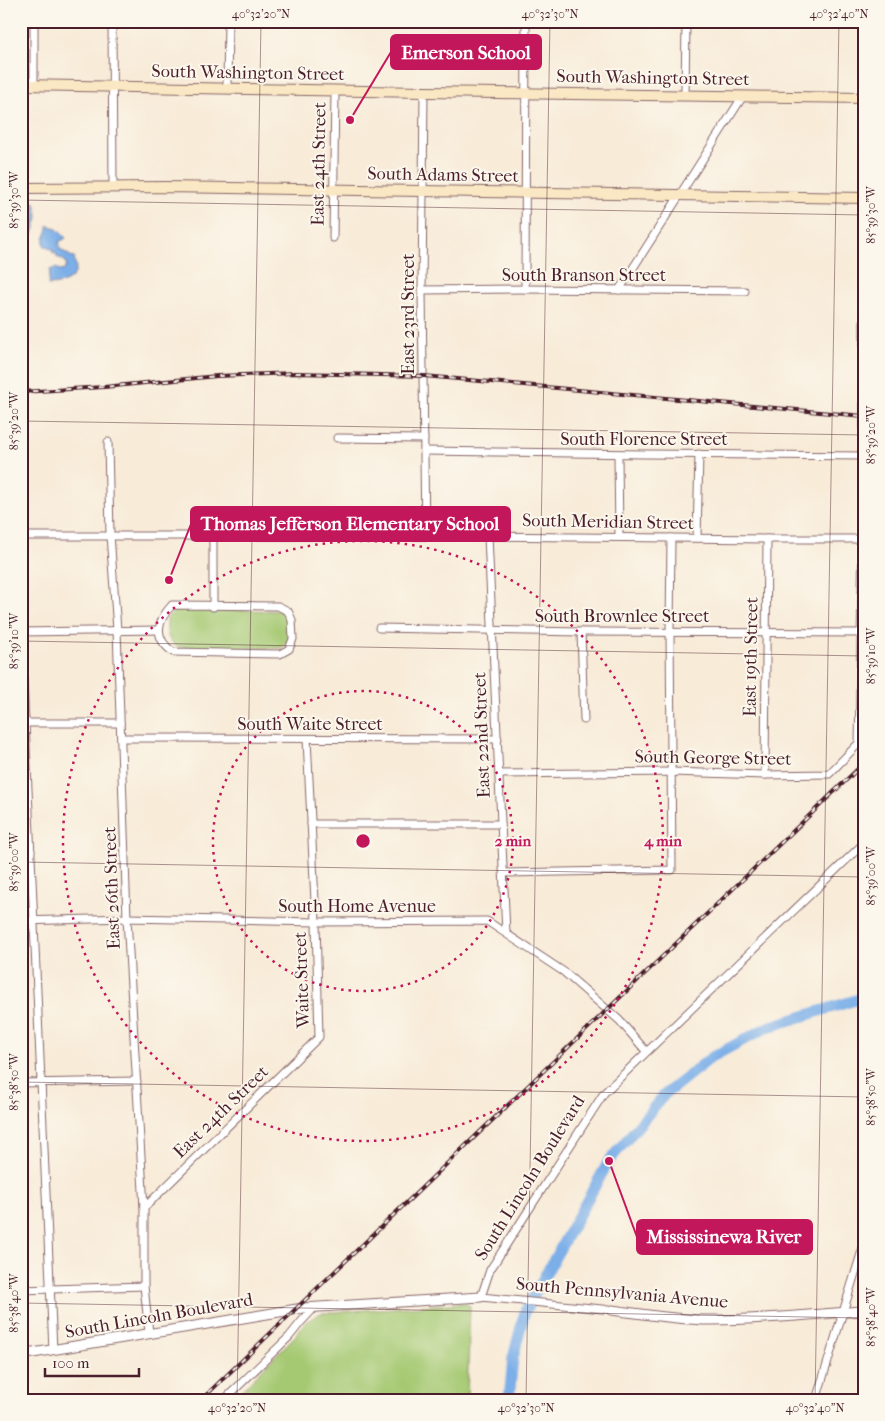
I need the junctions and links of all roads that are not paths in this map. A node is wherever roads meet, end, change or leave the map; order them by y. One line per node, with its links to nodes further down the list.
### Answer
1 (34, 21): 7 (street)
2 (112, 21): 8 (street)
3 (228, 21): 9 (street)
4 (526, 21): 12 (street)
5 (686, 21): 13 (street)
6 (21, 85): 7 (main road, South Washington Street)
7 (34, 85): 8 (main road, South Washington Street)
8 (113, 87): 9 (main road, South Washington Street); 16 (street)
9 (227, 88): 10 (main road, South Washington Street)
10 (335, 91): 11 (main road, South Washington Street); 18 (street, East 24th Street)
11 (424, 92): 12 (main road, South Washington Street); 19 (street, East 23rd Street)
12 (525, 93): 13 (main road, South Washington Street); 20 (street)
13 (685, 94): 14 (main road, South Washington Street)
14 (743, 96): 15 (main road, South Washington Street); 21 (street)
15 (864, 98)
16 (113, 186): 17 (main road, South Adams Street); 18 (main road, South Adams Street)
17 (21, 188)
18 (333, 190): 19 (main road, South Adams Street); 23 (street, East 24th Street)
19 (423, 192): 20 (main road, South Adams Street); 25 (street, East 23rd Street)
20 (525, 192): 21 (main road, South Adams Street); 24 (street)
21 (679, 196): 22 (main road, South Adams Street); 26 (street)
22 (864, 198)
23 (333, 238)
24 (525, 288): 25 (street, South Branson Street); 26 (street, South Branson Street)
25 (422, 290): 31 (street, East 23rd Street)
26 (619, 290): 27 (street, South Branson Street)
27 (745, 291)
28 (864, 321): 29 (street)
29 (863, 389): 33 (street)
30 (337, 438): 31 (street)
31 (424, 439): 34 (street, East 23rd Street)
32 (108, 442): 39 (street, East 26th Street)
33 (864, 449)
34 (424, 451): 36 (street, South Florence Street); 42 (street, East 23rd Street)
35 (699, 454): 36 (street, South Florence Street); 37 (street, South Florence Street); 46 (street)
36 (618, 455): 44 (street)
37 (864, 456)
38 (864, 490): 47 (street, South George Street)
39 (110, 535): 40 (street, South Meridian Street); 41 (street, South Meridian Street); 51 (street, East 26th Street)
40 (21, 536)
41 (213, 536): 42 (street, South Meridian Street); 49 (street)
42 (425, 536): 43 (street, South Meridian Street)
43 (488, 536): 44 (street, South Meridian Street); 53 (street, East 22nd Street)
44 (619, 537): 45 (street, South Meridian Street)
45 (671, 538): 46 (street, South Meridian Street); 54 (street)
46 (697, 538): 48 (street, South Meridian Street)
47 (863, 539): 48 (street, South Meridian Street); 58 (street, South George Street)
48 (767, 540): 57 (street, East 19th Street)
49 (213, 607): 52 (street); 52 (street)
50 (379, 628): 53 (street, South Brownlee Street)
51 (117, 630): 52 (street); 56 (street); 63 (street, East 26th Street)
52 (159, 630)
53 (492, 630): 55 (street, South Brownlee Street); 66 (street, East 22nd Street)
54 (670, 631): 55 (street, South Brownlee Street); 57 (street, South Brownlee Street); 67 (street)
55 (581, 632): 61 (street)
56 (21, 633): 62 (street)
57 (767, 633): 58 (street, South Brownlee Street); 69 (street, East 19th Street)
58 (862, 633): 59 (street, South George Street)
59 (862, 691): 60 (street, South George Street)
60 (862, 718): 69 (street, South George Street)
61 (584, 720)
62 (23, 723): 63 (street); 74 (street)
63 (120, 723): 64 (street, East 26th Street)
64 (121, 738): 65 (street, South Waite Street); 76 (street, East 26th Street)
65 (307, 739): 66 (street, South Waite Street); 70 (street)
66 (498, 740): 68 (street, East 22nd Street)
67 (671, 772): 68 (street, South George Street); 69 (street, South George Street); 75 (street)
68 (499, 774): 71 (street, East 22nd Street)
69 (765, 775)
70 (311, 824): 71 (street); 79 (street)
71 (501, 824): 75 (street, East 22nd Street)
72 (864, 842): 82 (street, South Lincoln Boulevard)
73 (21, 851): 74 (street)
74 (32, 851): 78 (street)
75 (504, 873): 80 (street, East 22nd Street)
76 (127, 918): 78 (street, South Home Avenue); 79 (street, South Home Avenue); 83 (street, East 26th Street)
77 (21, 921): 78 (street, South Home Avenue)
78 (33, 921): 85 (street)
79 (316, 922): 80 (street, South Home Avenue); 81 (street, Waite Street)
80 (506, 933): 82 (street, South Home Avenue)
81 (319, 1037): 86 (street, East 24th Street)
82 (646, 1051): 91 (street, South Lincoln Boulevard)
83 (137, 1081): 85 (street); 86 (street, East 26th Street)
84 (21, 1083): 85 (street)
85 (41, 1083): 90 (street)
86 (144, 1208): 88 (street, East 26th Street)
87 (864, 1244): 95 (street)
88 (144, 1286): 90 (street); 96 (street, East 26th Street)
89 (21, 1290): 90 (street)
90 (50, 1290): 97 (street)
91 (481, 1297): 92 (street, South Lincoln Boulevard); 93 (street, South Pennsylvania Avenue)
92 (314, 1308): 96 (street, South Lincoln Boulevard); 99 (street)
93 (612, 1310): 95 (street, South Pennsylvania Avenue)
94 (864, 1311): 95 (street, South Pennsylvania Avenue)
95 (842, 1312): 100 (street)
96 (149, 1333): 97 (street, South Lincoln Boulevard)
97 (52, 1350): 98 (street, South Lincoln Boulevard)
98 (21, 1355)
99 (224, 1400)
100 (816, 1400)

